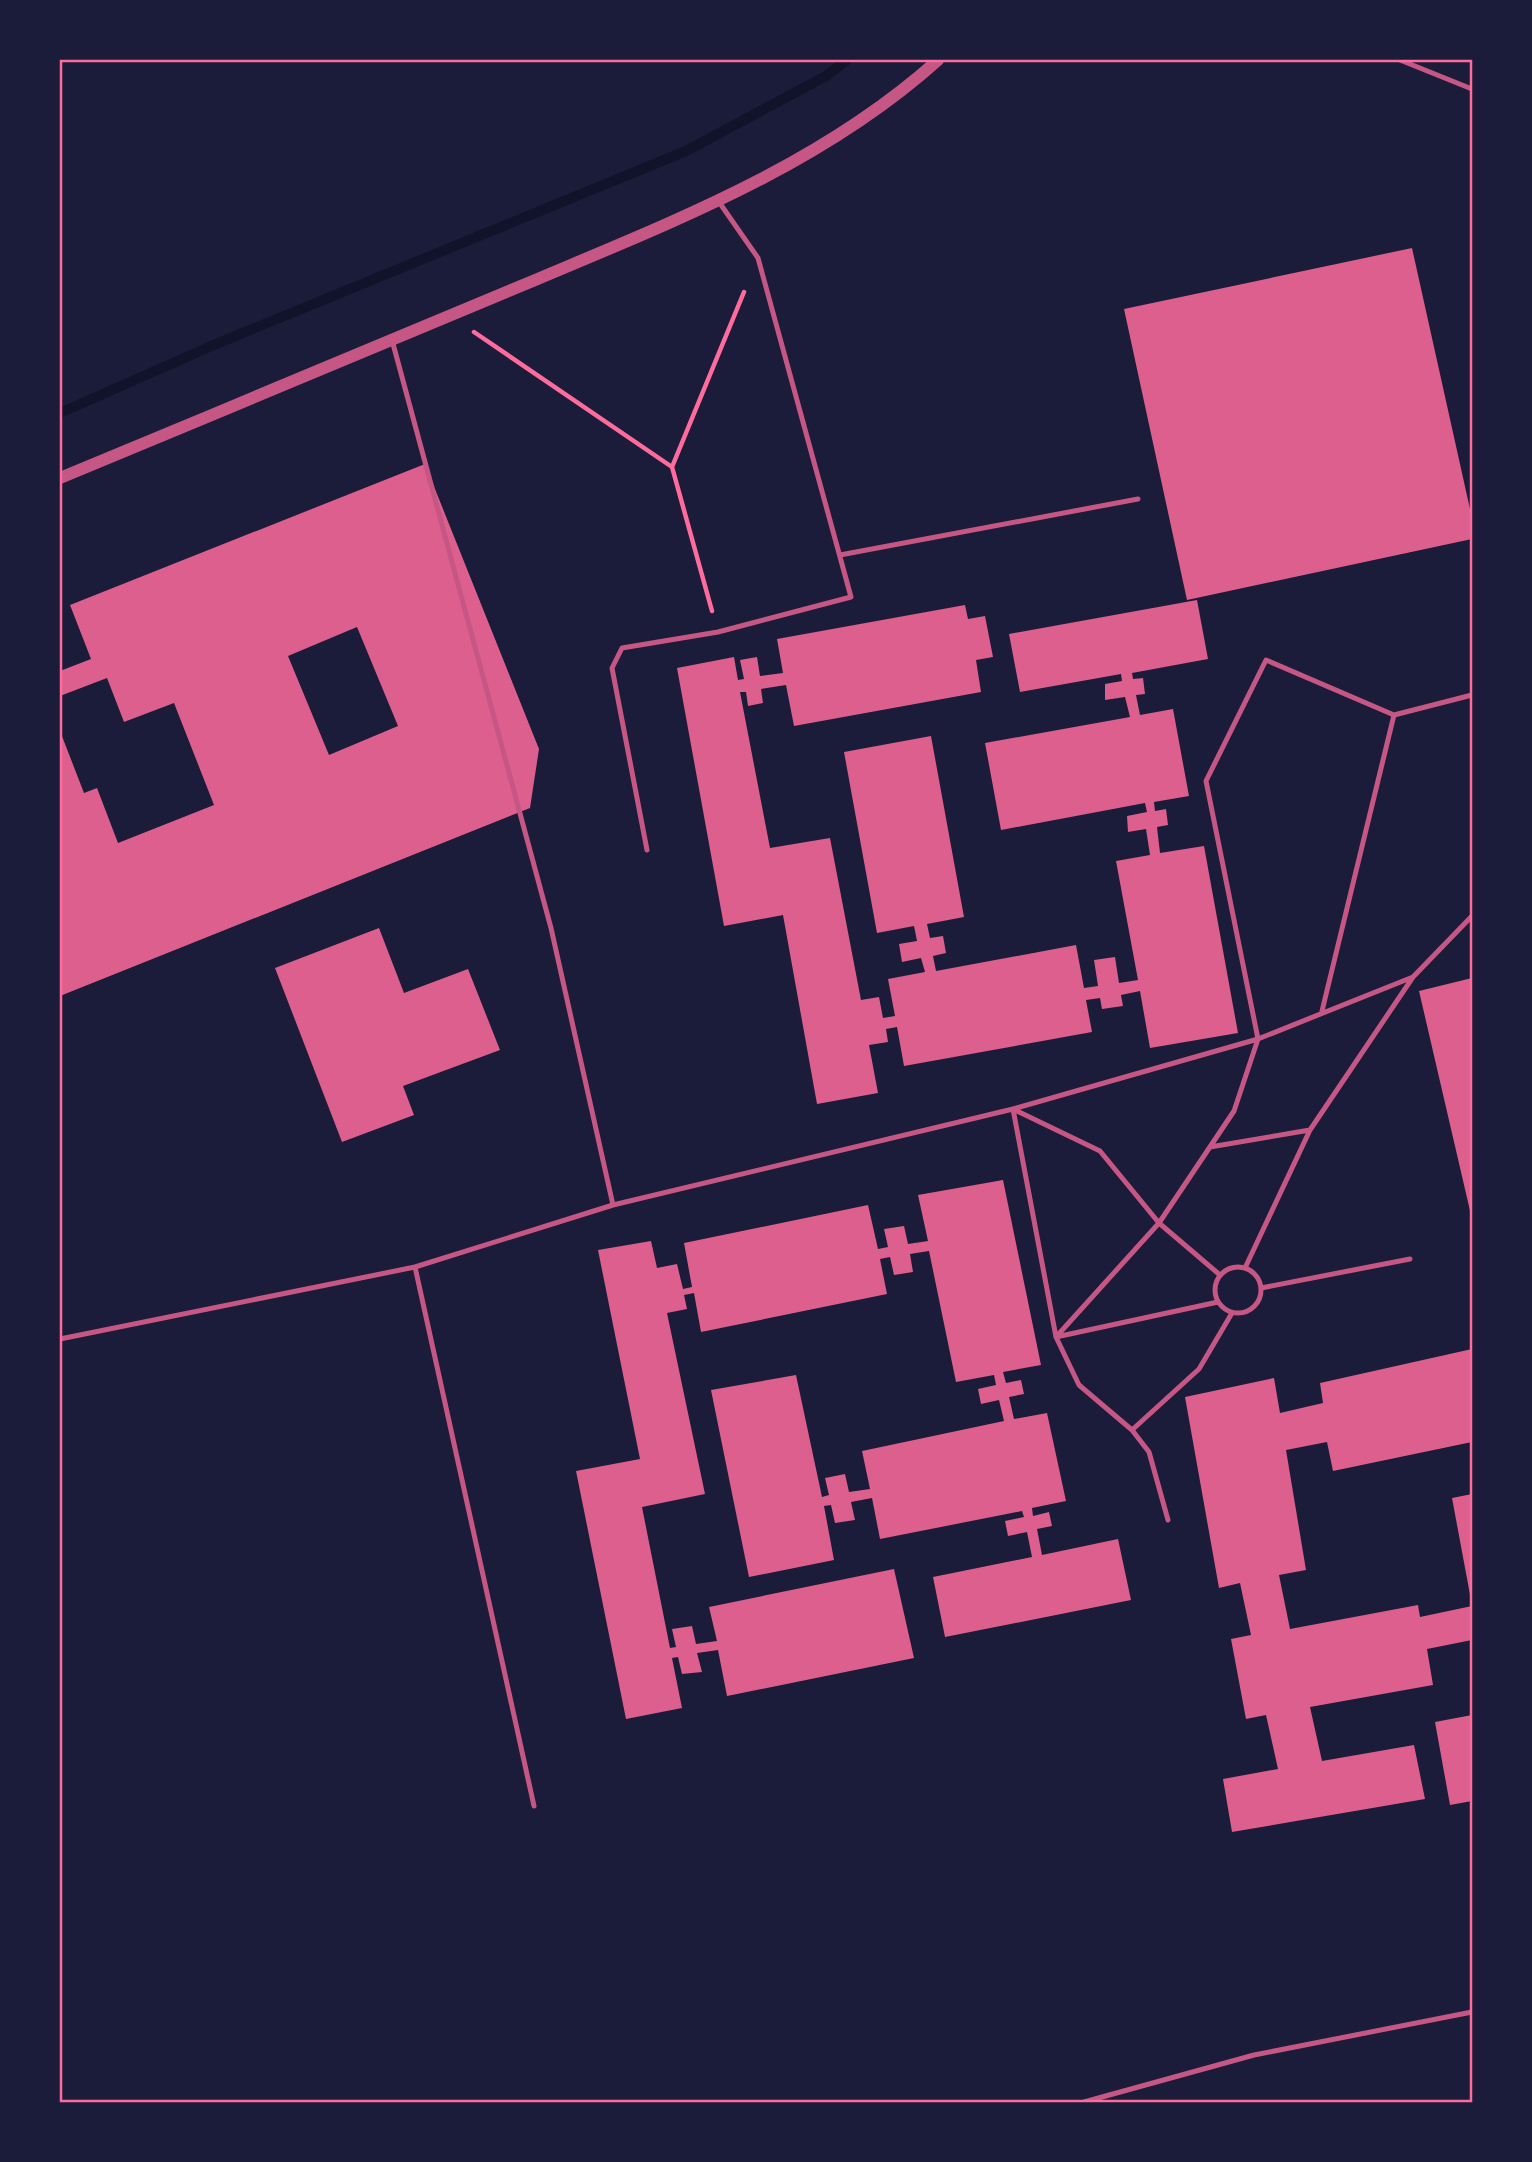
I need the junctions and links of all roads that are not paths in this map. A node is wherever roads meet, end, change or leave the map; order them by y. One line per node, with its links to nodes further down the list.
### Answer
1 (938, 60): 4 (street)
2 (1400, 60): 3 (lane)
3 (1472, 89)
4 (719, 202): 5 (street); 8 (lane)
5 (392, 340): 6 (street); 19 (lane)
6 (60, 478)
7 (1138, 499): 8 (lane)
8 (840, 555): 11 (lane)
9 (1472, 695): 10 (lane)
10 (1394, 715): 14 (lane); 15 (lane)
11 (646, 850)
12 (1472, 916): 13 (lane)
13 (1413, 977): 14 (lane); 17 (lane)
14 (1322, 1012): 15 (lane)
15 (1258, 1039): 16 (lane); 18 (lane)
16 (1013, 1109): 19 (lane); 20 (lane); 28 (lane)
17 (1310, 1130): 18 (lane); 23 (lane)
18 (1210, 1147): 20 (lane)
19 (612, 1205): 22 (lane)
20 (1159, 1223): 24 (lane); 28 (lane)
21 (1410, 1259): 25 (lane)
22 (415, 1267): 29 (lane); 32 (lane)
23 (1245, 1268): 24 (lane); 25 (lane)
24 (1220, 1275): 26 (lane)
25 (1261, 1287): 27 (lane)
26 (1218, 1302): 27 (lane); 28 (lane)
27 (1232, 1313): 30 (lane)
28 (1056, 1336): 30 (lane)
29 (60, 1339)
30 (1132, 1430): 31 (lane)
31 (1168, 1520)
32 (534, 1805)
33 (1472, 2012): 34 (lane)
34 (1084, 2102)

